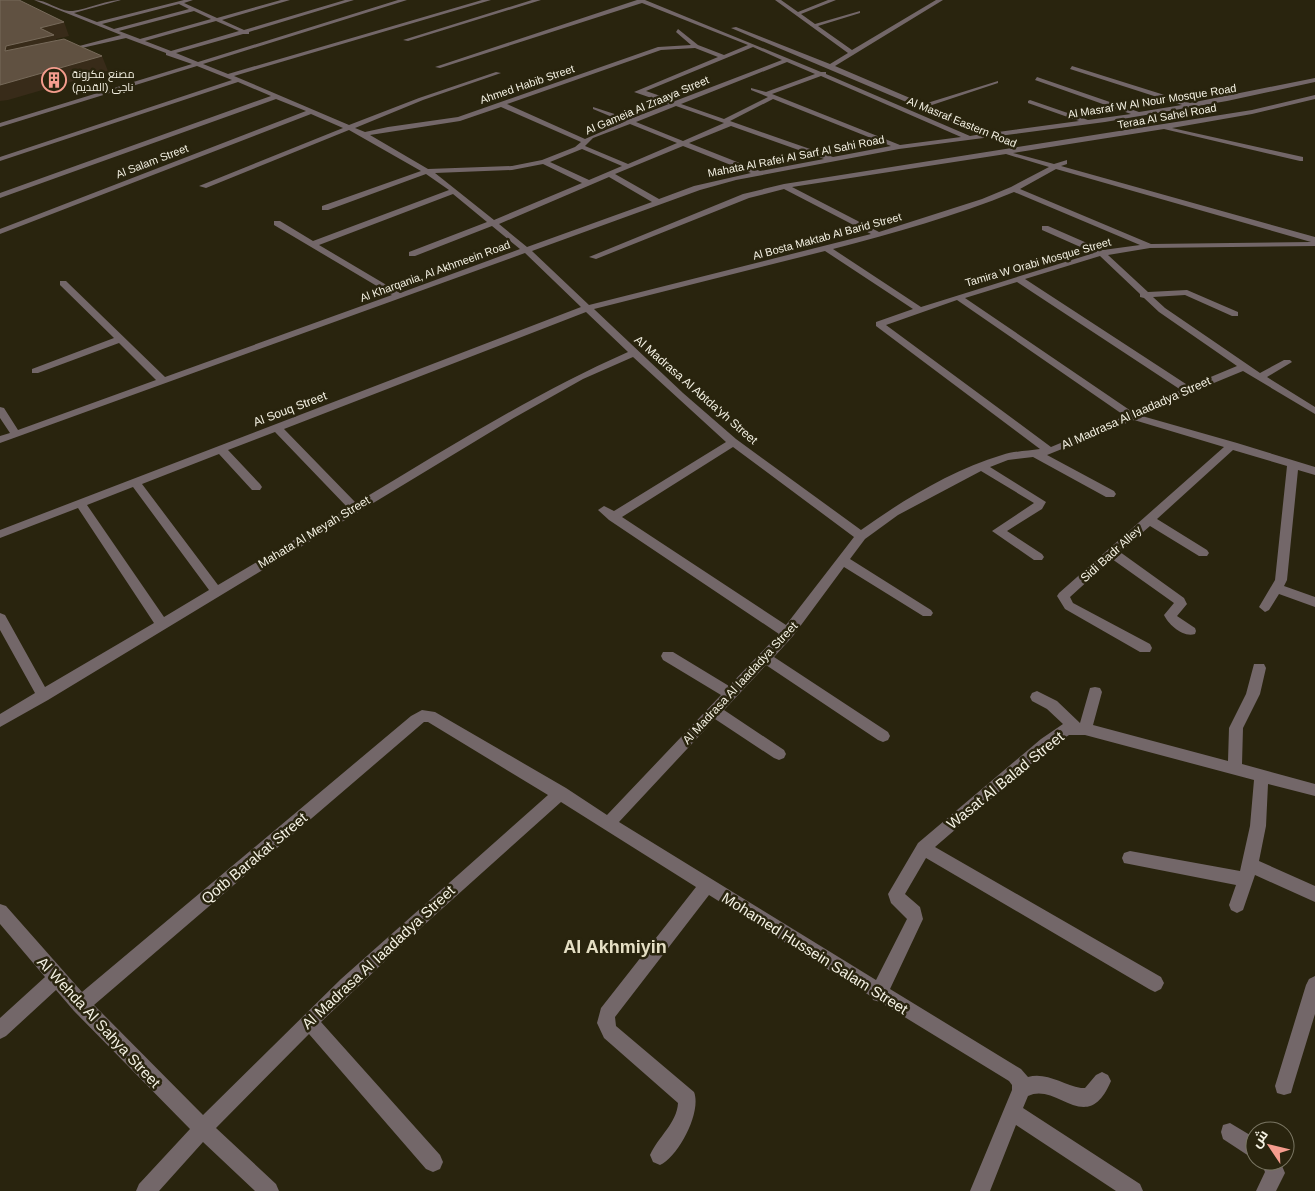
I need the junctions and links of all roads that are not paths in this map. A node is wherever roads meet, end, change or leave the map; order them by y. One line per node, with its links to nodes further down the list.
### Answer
1 (54, 0): 13 (street)
2 (118, 0): 17 (street)
3 (190, 0): 14 (street)
4 (287, 0): 19 (street)
5 (350, 0): 24 (street)
6 (404, 0): 31 (street)
7 (488, 0): 45 (street)
8 (538, 0): 29 (street)
9 (641, 0): 32 (street, Al Masraf Eastern Road); 40 (street)
10 (778, 0): 18 (street)
11 (833, 0): 18 (street)
12 (936, 0): 35 (street)
13 (40, 1): 17 (street, Al Kharqania, Al Akhmeein Road)
14 (180, 3): 15 (street); 20 (street)
15 (196, 9): 19 (street); 23 (street)
16 (858, 12): 22 (street)
17 (68, 13): 20 (street, Al Kharqania, Al Akhmeein Road)
18 (797, 14): 22 (street)
19 (218, 19): 24 (street); 30 (street)
20 (96, 24): 23 (street, Al Kharqania, Al Akhmeein Road)
21 (728, 26): 41 (street, Al Masraf Eastern Road)
22 (813, 26): 35 (street)
23 (112, 31): 27 (street, Al Kharqania, Al Akhmeein Road)
24 (244, 31): 26 (street); 36 (street)
25 (678, 31): 33 (street)
26 (252, 35)
27 (126, 36): 30 (street, Al Kharqania, Al Akhmeein Road); 34 (street)
28 (260, 39): 31 (street)
29 (406, 40)
30 (138, 41): 36 (street, Al Kharqania, Al Akhmeein Road)
31 (267, 42): 39 (street)
32 (753, 45): 37 (street); 38 (street, Al Masraf Eastern Road)
33 (696, 46): 37 (street); 57 (street, Ahmed Habib Street)
34 (61, 52)
35 (851, 52): 41 (street)
36 (168, 54): 39 (street, Al Kharqania, Al Akhmeein Road)
37 (724, 57): 56 (street)
38 (786, 60): 44 (street, Al Masraf Eastern Road); 56 (street, Al Gameia Al Zraaya Street)
39 (196, 64): 45 (street, Al Kharqania, Al Akhmeein Road); 66 (street)
40 (438, 67)
41 (833, 67): 44 (street); 59 (street, Al Masraf Eastern Road)
42 (1072, 68): 58 (street)
43 (498, 73): 67 (street)
44 (821, 74): 51 (street); 71 (street, Al Masraf Eastern Road)
45 (228, 76): 47 (street, Al Kharqania, Al Akhmeein Road)
46 (1037, 79): 62 (street)
47 (238, 80): 52 (street, Al Kharqania, Al Akhmeein Road); 77 (street)
48 (1315, 80): 58 (street, Al Masraf W Al Nour Mosque Road)
49 (996, 82): 59 (street)
50 (753, 89): 51 (street)
51 (766, 94): 53 (street)
52 (278, 96): 61 (street, Al Kharqania, Al Akhmeein Road); 92 (street)
53 (773, 97): 64 (street); 74 (street)
54 (1315, 98): 68 (street, Teraa Al Sahel Road)
55 (1030, 102): 65 (street)
56 (676, 103): 63 (street, Al Gameia Al Zraaya Street); 64 (street)
57 (501, 104): 69 (street, Ahmed Habib Street); 72 (street)
58 (1192, 105): 62 (street, Al Masraf W Al Nour Mosque Road)
59 (924, 106): 70 (street, Al Masraf Eastern Road)
60 (595, 108): 63 (street)
61 (313, 111): 67 (street, Al Kharqania, Al Akhmeein Road); 98 (street, Al Salam Street)
62 (1138, 114): 65 (street, Al Masraf W Al Nour Mosque Road)
63 (629, 122): 72 (street, Al Gameia Al Zraaya Street); 73 (street)
64 (728, 122): 73 (street); 79 (street)
65 (1087, 122): 70 (street, Al Masraf W Al Nour Mosque Road)
66 (0, 125)
67 (349, 127): 69 (street, Al Kharqania, Al Akhmeein Road); 88 (street)
68 (1160, 128): 75 (street, Teraa Al Sahel Road); 78 (street)
69 (364, 134): 84 (street, Al Kharqania, Al Akhmeein Road)
70 (990, 135): 71 (street, Mahata Al Rafei Al Sarf Al Sahi Road); 75 (street, Al Masraf Eastern Road)
71 (971, 138): 74 (street, Mahata Al Rafei Al Sarf Al Sahi Road); 76 (street, Al Masraf Eastern Road)
72 (583, 144): 80 (street, Al Gameia Al Zraaya Street); 82 (street)
73 (684, 144): 82 (street); 86 (street)
74 (899, 147): 79 (street, Mahata Al Rafei Al Sarf Al Sahi Road)
75 (1022, 150): 76 (street); 81 (street, Al Masraf Eastern Road)
76 (1000, 151): 83 (street, Al Masraf Eastern Road); 89 (street)
77 (0, 159)
78 (1300, 159)
79 (835, 160): 86 (street, Mahata Al Rafei Al Sarf Al Sahi Road)
80 (544, 162): 84 (street, Al Gameia Al Zraaya Street); 87 (street)
81 (1064, 162): 83 (street, Al Bosta Maktab Al Barid Street); 99 (street, Al Masraf Eastern Road)
82 (628, 166): 85 (street)
83 (1055, 167): 90 (street, Al Bosta Maktab Al Barid Street); 101 (street, Al Masraf Eastern Road)
84 (427, 171): 91 (street, Al Kharqania, Al Akhmeein Road); 94 (street)
85 (609, 174): 87 (street); 93 (street)
86 (758, 174): 93 (street, Mahata Al Rafei Al Sarf Al Sahi Road)
87 (589, 182): 96 (street)
88 (203, 186)
89 (784, 186): 100 (street); 109 (street)
90 (1014, 189): 100 (street, Al Bosta Maktab Al Barid Street); 104 (street)
91 (454, 191): 96 (street, Al Kharqania, Al Akhmeein Road); 102 (street)
92 (0, 196)
93 (659, 202): 106 (street, Mahata Al Rafei Al Sarf Al Sahi Road)
94 (325, 208)
95 (277, 223): 102 (street)
96 (493, 223): 106 (street, Al Kharqania, Al Akhmeein Road); 108 (street)
97 (1045, 228): 107 (street)
98 (0, 232)
99 (1315, 232)
100 (878, 235): 105 (street, Al Bosta Maktab Al Barid Street)
101 (1315, 240)
102 (313, 244): 113 (street)
103 (1315, 244): 104 (street, Tamira W Orabi Mosque Street)
104 (1150, 246): 107 (street, Tamira W Orabi Mosque Street)
105 (828, 249): 115 (street, Al Bosta Maktab Al Barid Street); 116 (street)
106 (526, 250): 113 (street, Al Kharqania, Al Akhmeein Road); 115 (street, Al Madrasa Al Abtda'yh Street)
107 (1102, 253): 110 (street, Tamira W Orabi Mosque Street); 112 (street)
108 (412, 254)
109 (593, 257)
110 (1018, 278): 114 (street, Tamira W Orabi Mosque Street); 125 (street)
111 (63, 283): 118 (street)
112 (1144, 295): 117 (street); 121 (street)
113 (398, 296): 124 (street, Al Kharqania, Al Akhmeein Road)
114 (958, 297): 116 (street, Tamira W Orabi Mosque Street); 128 (street)
115 (588, 308): 119 (street, Al Madrasa Al Abtda'yh Street); 129 (street, Al Souq Street)
116 (919, 310): 135 (street, Tamira W Orabi Mosque Street)
117 (1234, 314)
118 (120, 339): 122 (street); 124 (street)
119 (633, 353): 132 (street, Al Madrasa Al Abtda'yh Street); 144 (street, Mahata Al Meyah Street)
120 (1287, 362): 123 (street)
121 (1244, 367): 123 (street); 125 (street, Al Madrasa Al Iaadadya Street)
122 (35, 371)
123 (1260, 377): 126 (street)
124 (162, 380): 130 (street, Al Kharqania, Al Akhmeein Road)
125 (1188, 390): 128 (street, Al Madrasa Al Iaadadya Street)
126 (1314, 408)
127 (0, 410): 130 (street)
128 (1133, 417): 133 (street); 135 (street, Al Madrasa Al Iaadadya Street)
129 (276, 427): 134 (street, Al Souq Street); 144 (street)
130 (16, 434): 131 (street, Al Kharqania, Al Akhmeein Road)
131 (0, 440)
132 (733, 442): 147 (street, Al Madrasa Al Abtda'yh Street); 160 (street)
133 (1233, 445): 137 (street); 145 (street, Sidi Badr Alley)
134 (221, 449): 140 (street, Al Souq Street); 141 (street)
135 (1050, 451): 136 (street, Al Madrasa Al Iaadadya Street)
136 (1035, 452): 138 (street, Al Madrasa Al Iaadadya Street); 142 (street)
137 (1293, 463): 139 (street); 152 (street)
138 (981, 466): 147 (street, Al Madrasa Al Iaadadya Street); 150 (street)
139 (1315, 471)
140 (135, 482): 143 (street, Al Souq Street); 153 (street)
141 (256, 487)
142 (1110, 494)
143 (80, 503): 146 (street, Al Souq Street); 158 (street)
144 (356, 508): 153 (street, Mahata Al Meyah Street)
145 (1149, 520): 148 (street, Sidi Badr Alley); 149 (street)
146 (0, 534)
147 (861, 536): 151 (street, Al Madrasa Al Iaadadya Street)
148 (1112, 553): 159 (street); 161 (street, Sidi Badr Alley)
149 (1203, 553)
150 (1038, 557)
151 (842, 560): 156 (street); 160 (street, Al Madrasa Al Iaadadya Street)
152 (1278, 589): 154 (street); 155 (street)
153 (216, 590): 158 (street, Mahata Al Meyah Street)
154 (1315, 602)
155 (1265, 606)
156 (927, 613)
157 (0, 618): 167 (street)
158 (161, 623): 167 (street, Mahata Al Meyah Street)
159 (1190, 631)
160 (788, 633): 163 (street, Al Madrasa Al Iaadadya Street)
161 (1144, 648)
162 (668, 656): 166 (street)
163 (765, 658): 166 (street, Al Madrasa Al Iaadadya Street); 173 (street)
164 (1258, 668): 175 (street)
165 (1095, 692): 172 (street)
166 (731, 694): 169 (street, Al Madrasa Al Iaadadya Street)
167 (43, 696): 171 (street, Mahata Al Meyah Street)
168 (1037, 697): 172 (street)
169 (715, 712): 174 (street); 179 (street, Al Madrasa Al Iaadadya Street)
170 (430, 716): 178 (street, Mohamed Hussein Salam Street); 191 (street, Qotb Barakat Street)
171 (0, 721)
172 (1080, 728): 175 (street); 180 (street, Wasat Al Balad Street)
173 (883, 736)
174 (779, 754)
175 (1235, 768): 176 (street)
176 (1261, 775): 177 (street); 182 (street)
177 (1315, 790)
178 (561, 793): 179 (street, Mohamed Hussein Salam Street); 192 (street, Al Madrasa Al Iaadadya Street)
179 (609, 823): 183 (street, Mohamed Hussein Salam Street)
180 (924, 848): 188 (street); 190 (street, Wasat Al Balad Street)
181 (1130, 858): 182 (street)
182 (1248, 872): 184 (street); 185 (street)
183 (708, 885): 190 (street, Mohamed Hussein Salam Street); 201 (street)
184 (1315, 894)
185 (1236, 904)
186 (0, 912): 187 (street, Al Wehda Al Sahya Street)
187 (56, 979): 191 (street, Al Wehda Al Sahya Street); 193 (street)
188 (1155, 983)
189 (1315, 985): 196 (street)
190 (879, 994): 195 (street, Mohamed Hussein Salam Street)
191 (80, 1005): 198 (street, Al Wehda Al Sahya Street)
192 (310, 1022): 198 (street, Al Madrasa Al Iaadadya Street); 202 (street)
193 (0, 1030)
194 (1102, 1081): 195 (street)
195 (1021, 1086): 197 (street)
196 (1284, 1086)
197 (1013, 1112): 206 (street); 207 (street)
198 (202, 1128): 204 (street, Al Madrasa Al Iaadadya Street); 205 (street, Al Wehda Al Sahya Street)
199 (1230, 1132): 200 (street)
200 (1245, 1143)
201 (660, 1155)
202 (434, 1162)
203 (1273, 1171): 208 (street)
204 (146, 1191)
205 (269, 1191)
206 (980, 1191)
207 (1133, 1191)
208 (1266, 1191)

